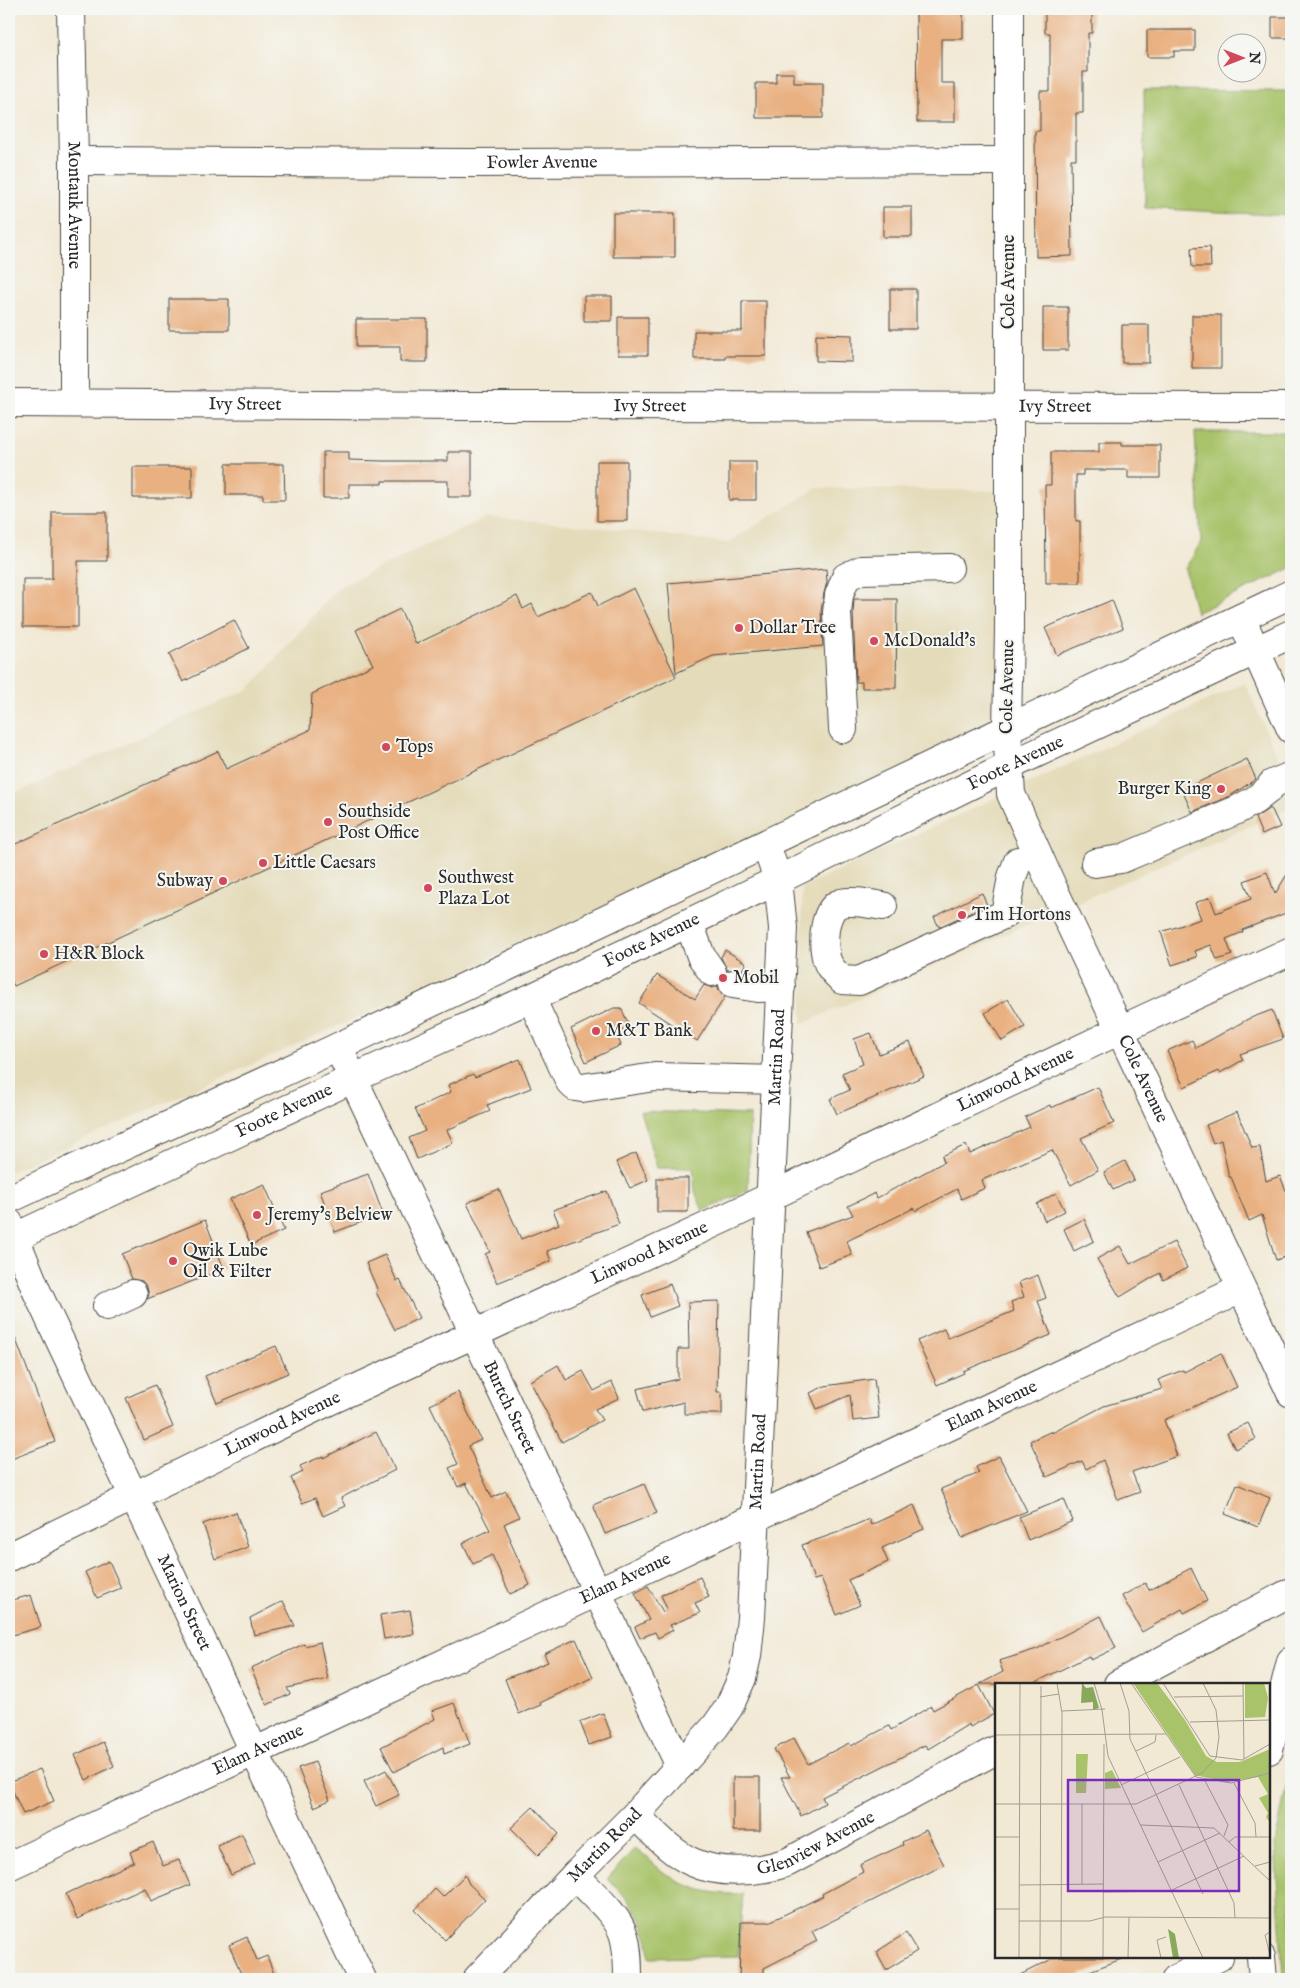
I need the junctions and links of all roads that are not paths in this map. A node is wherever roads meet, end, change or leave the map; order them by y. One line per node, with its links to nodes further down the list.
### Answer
1 (71, 9): 3 (main road, Montauk Avenue)
2 (1009, 9): 4 (main road, Cole Avenue)
3 (74, 161): 4 (main road, Fowler Avenue); 5 (main road, Montauk Avenue)
4 (1008, 161): 7 (main road, Cole Avenue)
5 (74, 403): 6 (main road, Ivy Street); 7 (main road, Ivy Street)
6 (9, 404)
7 (1009, 405): 8 (main road, Ivy Street); 16 (main road, Cole Avenue)
8 (1291, 407)
9 (949, 568): 14 (main road)
10 (1291, 594): 11 (main road, Foote Avenue)
11 (1241, 618): 13 (main road); 16 (main road, Foote Avenue)
12 (1291, 634): 13 (main road, Foote Avenue)
13 (1255, 651): 15 (main road); 17 (main road, Foote Avenue)
14 (843, 729)
15 (1291, 729)
16 (1007, 730): 17 (main road, Cole Avenue); 19 (main road, Foote Avenue)
17 (1009, 766): 22 (main road, Foote Avenue); 28 (main road, Cole Avenue)
18 (1282, 780): 21 (main road)
19 (766, 845): 22 (main road, Martin Road); 29 (main road, Foote Avenue)
20 (1018, 862): 23 (main road)
21 (1095, 863)
22 (778, 880): 24 (main road, Foote Avenue); 26 (main road, Martin Road)
23 (884, 906)
24 (689, 923): 26 (main road); 27 (main road, Foote Avenue)
25 (1291, 951): 28 (main road, Linwood Avenue)
26 (781, 988): 31 (main road, Martin Road)
27 (531, 998): 30 (main road, Foote Avenue); 31 (main road)
28 (1120, 1030): 32 (main road, Linwood Avenue); 35 (main road, Cole Avenue)
29 (338, 1047): 30 (main road, Burtch Street); 33 (main road, Foote Avenue)
30 (352, 1079): 34 (main road, Foote Avenue); 38 (main road, Burtch Street)
31 (777, 1080): 32 (main road, Martin Road)
32 (771, 1196): 38 (main road, Linwood Avenue); 41 (main road, Martin Road)
33 (9, 1199)
34 (11, 1234): 40 (main road, Marion Street)
35 (1241, 1289): 39 (main road, Cole Avenue); 41 (main road, Elam Avenue)
36 (133, 1294): 37 (main road)
37 (107, 1306)
38 (474, 1334): 40 (main road, Linwood Avenue); 43 (main road, Burtch Street)
39 (1291, 1393)
40 (134, 1496): 42 (main road, Linwood Avenue); 48 (main road, Marion Street)
41 (756, 1517): 43 (main road, Elam Avenue); 50 (main road, Martin Road)
42 (9, 1557)
43 (597, 1592): 48 (main road, Elam Avenue); 50 (main road, Burtch Street)
44 (1291, 1592): 46 (main road)
45 (1291, 1661): 47 (main road)
46 (1120, 1683)
47 (1270, 1746)
48 (254, 1750): 52 (main road, Elam Avenue); 56 (main road, Marion Street)
49 (995, 1751): 51 (main road, Glenview Avenue)
50 (680, 1766): 51 (main road, Martin Road)
51 (635, 1815): 53 (main road, Martin Road)
52 (9, 1866)
53 (575, 1876): 57 (main road, Martin Road); 58 (main road)
54 (1217, 1958): 59 (main road)
55 (1261, 1958): 60 (main road)
56 (362, 1979)
57 (477, 1979)
58 (628, 1979)
59 (1176, 1979)
60 (1263, 1979)

